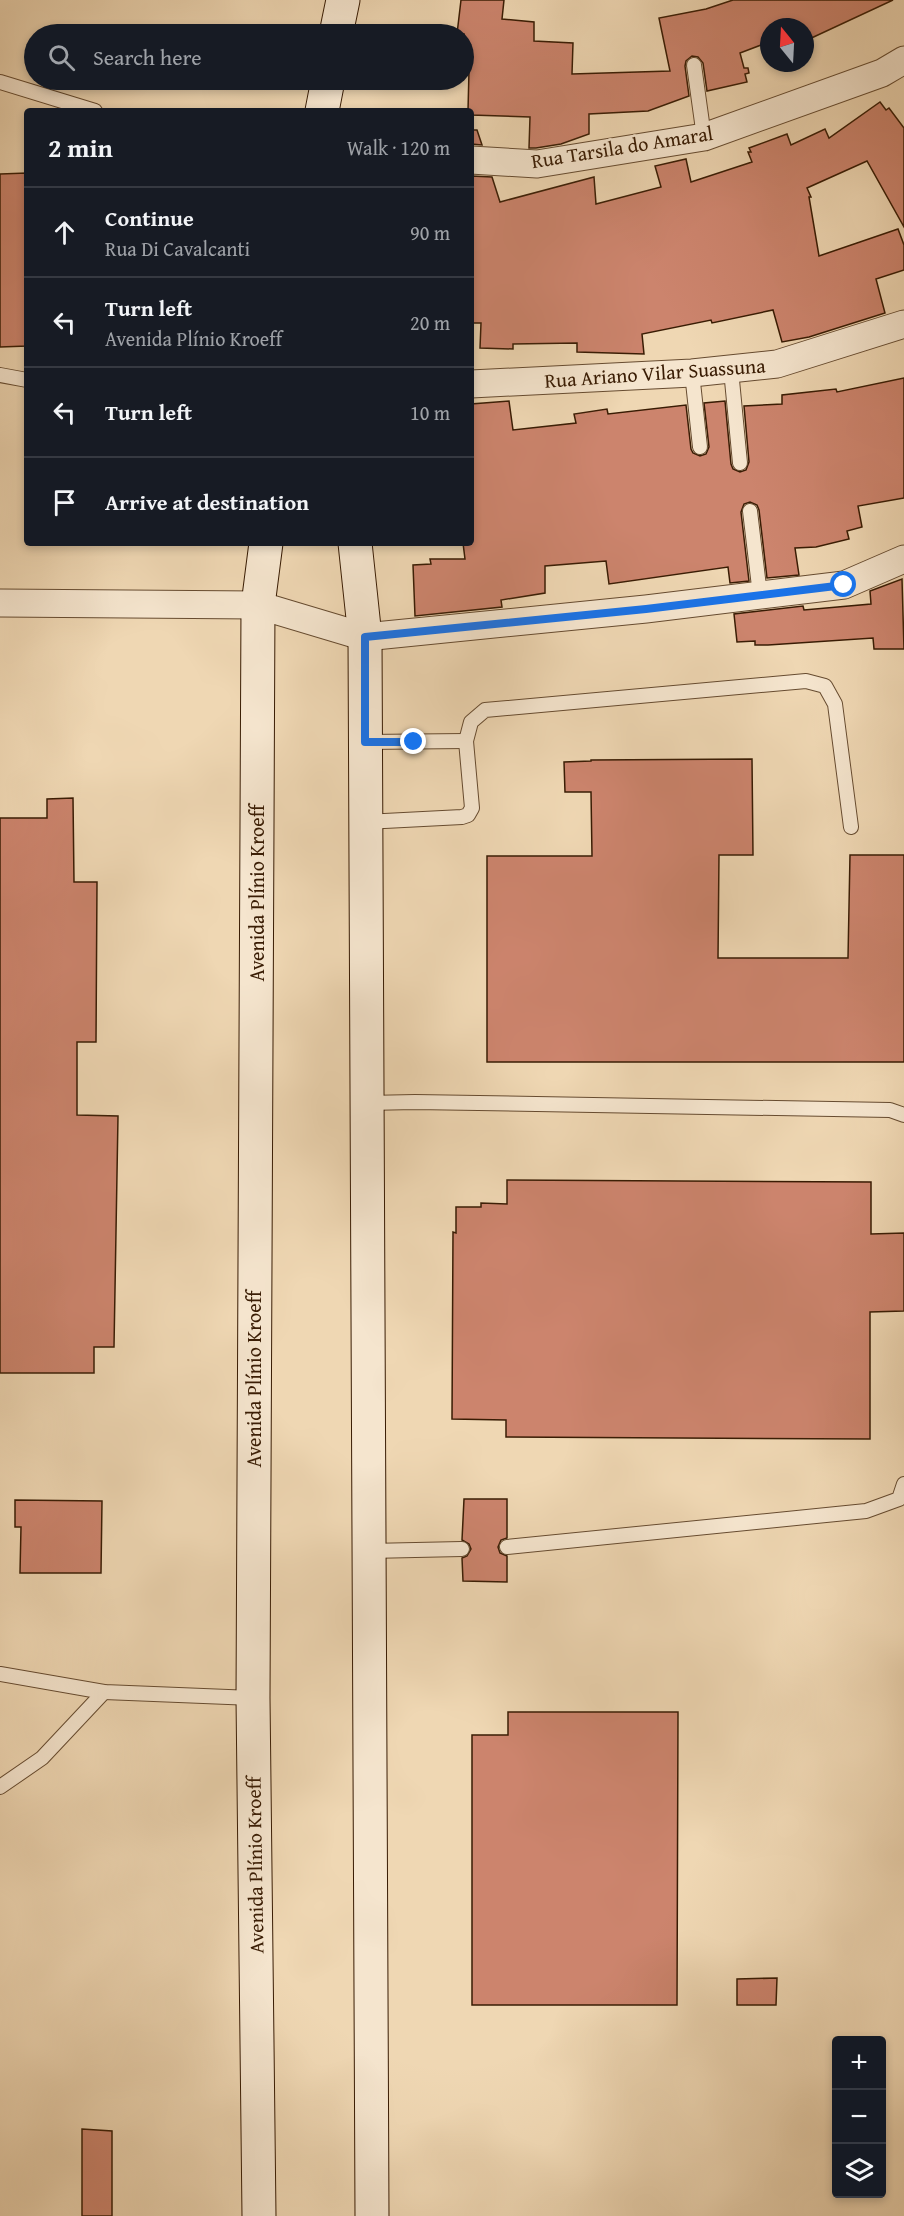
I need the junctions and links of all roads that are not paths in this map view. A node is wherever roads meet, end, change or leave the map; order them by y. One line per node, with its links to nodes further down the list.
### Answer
1 (344, 0): 2 (main road); 3 (main road)
2 (338, 24)
3 (345, 24)
4 (904, 60): 14 (street, Rua Tarsila do Amaral)
5 (694, 64): 14 (lane)
6 (0, 82): 7 (lane)
7 (24, 89)
8 (26, 90): 11 (lane)
9 (326, 90): 12 (main road)
10 (346, 90): 13 (main road)
11 (85, 108)
12 (323, 108)
13 (345, 108)
14 (704, 137): 15 (street, Rua Tarsila do Amaral)
15 (474, 160)
16 (904, 324): 17 (street, Rua Ariano Vilar Suassuna)
17 (731, 370): 18 (street, Rua Ariano Vilar Suassuna); 23 (lane)
18 (692, 373): 21 (street, Rua Ariano Vilar Suassuna); 22 (lane)
19 (0, 375): 20 (lane)
20 (24, 379)
21 (474, 384)
22 (700, 447)
23 (740, 463)
24 (750, 511): 28 (lane)
25 (266, 546): 30 (main road, Avenida Plínio Kroeff)
26 (355, 546): 31 (main road)
27 (904, 560): 28 (street)
28 (760, 595): 31 (street)
29 (0, 603): 30 (street)
30 (258, 605): 31 (street); 44 (main road, Avenida Plínio Kroeff)
31 (365, 637): 33 (main road)
32 (466, 741): 33 (lane); 34 (lane); 35 (lane)
33 (365, 742): 34 (main road)
34 (365, 822): 36 (main road)
35 (850, 827)
36 (367, 1103): 37 (lane); 41 (main road)
37 (904, 1115)
38 (904, 1484): 39 (lane)
39 (507, 1547)
40 (462, 1549): 41 (lane)
41 (369, 1551): 47 (main road)
42 (0, 1674): 43 (lane)
43 (104, 1692): 44 (lane); 45 (lane)
44 (253, 1698): 46 (main road, Avenida Plínio Kroeff)
45 (0, 1787)
46 (259, 2216)
47 (372, 2216)

